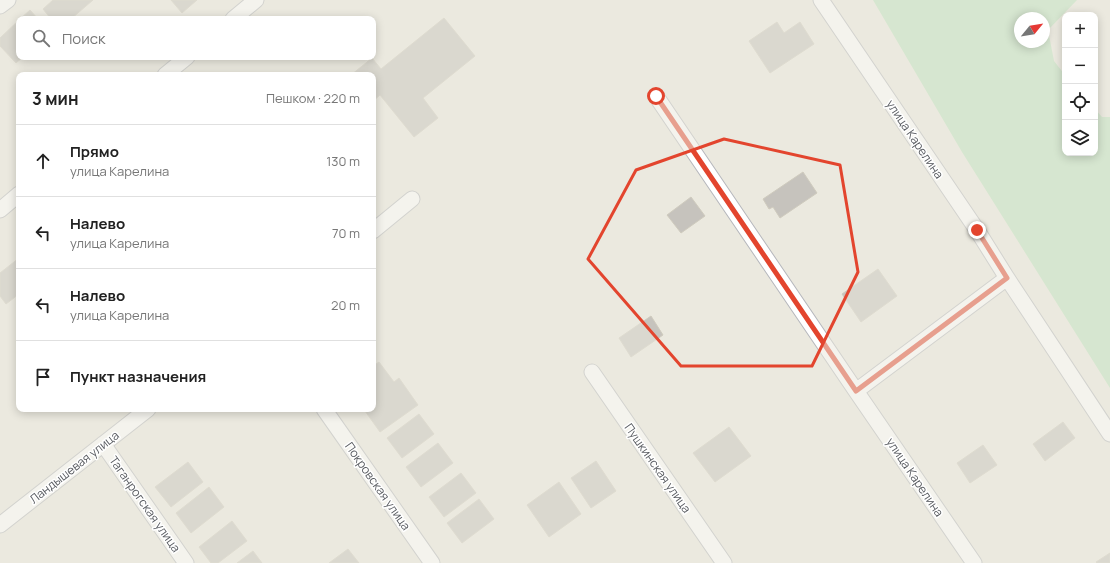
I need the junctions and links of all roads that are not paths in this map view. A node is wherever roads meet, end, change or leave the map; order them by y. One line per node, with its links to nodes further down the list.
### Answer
1 (8, 0): 4 (street)
2 (256, 0): 5 (street)
3 (821, 0): 13 (street, улица Карелина)
4 (0, 6)
5 (237, 16)
6 (183, 60): 7 (street)
7 (169, 72)
8 (656, 96): 15 (street, улица Карелина)
9 (16, 197): 11 (street)
10 (412, 199): 12 (street)
11 (0, 210)
12 (376, 229)
13 (1007, 278): 15 (street); 18 (street, улица Карелина)
14 (592, 372): 23 (street, Пушкинская улица)
15 (856, 391): 24 (street, улица Карелина)
16 (144, 412): 19 (street, Ландышевая улица)
17 (326, 412): 22 (street, Покровская улица)
18 (1110, 434)
19 (103, 444): 20 (street, Ландышевая улица); 21 (street, Таганрогская улица)
20 (0, 525)
21 (186, 563)
22 (432, 563)
23 (724, 563)
24 (974, 563)

